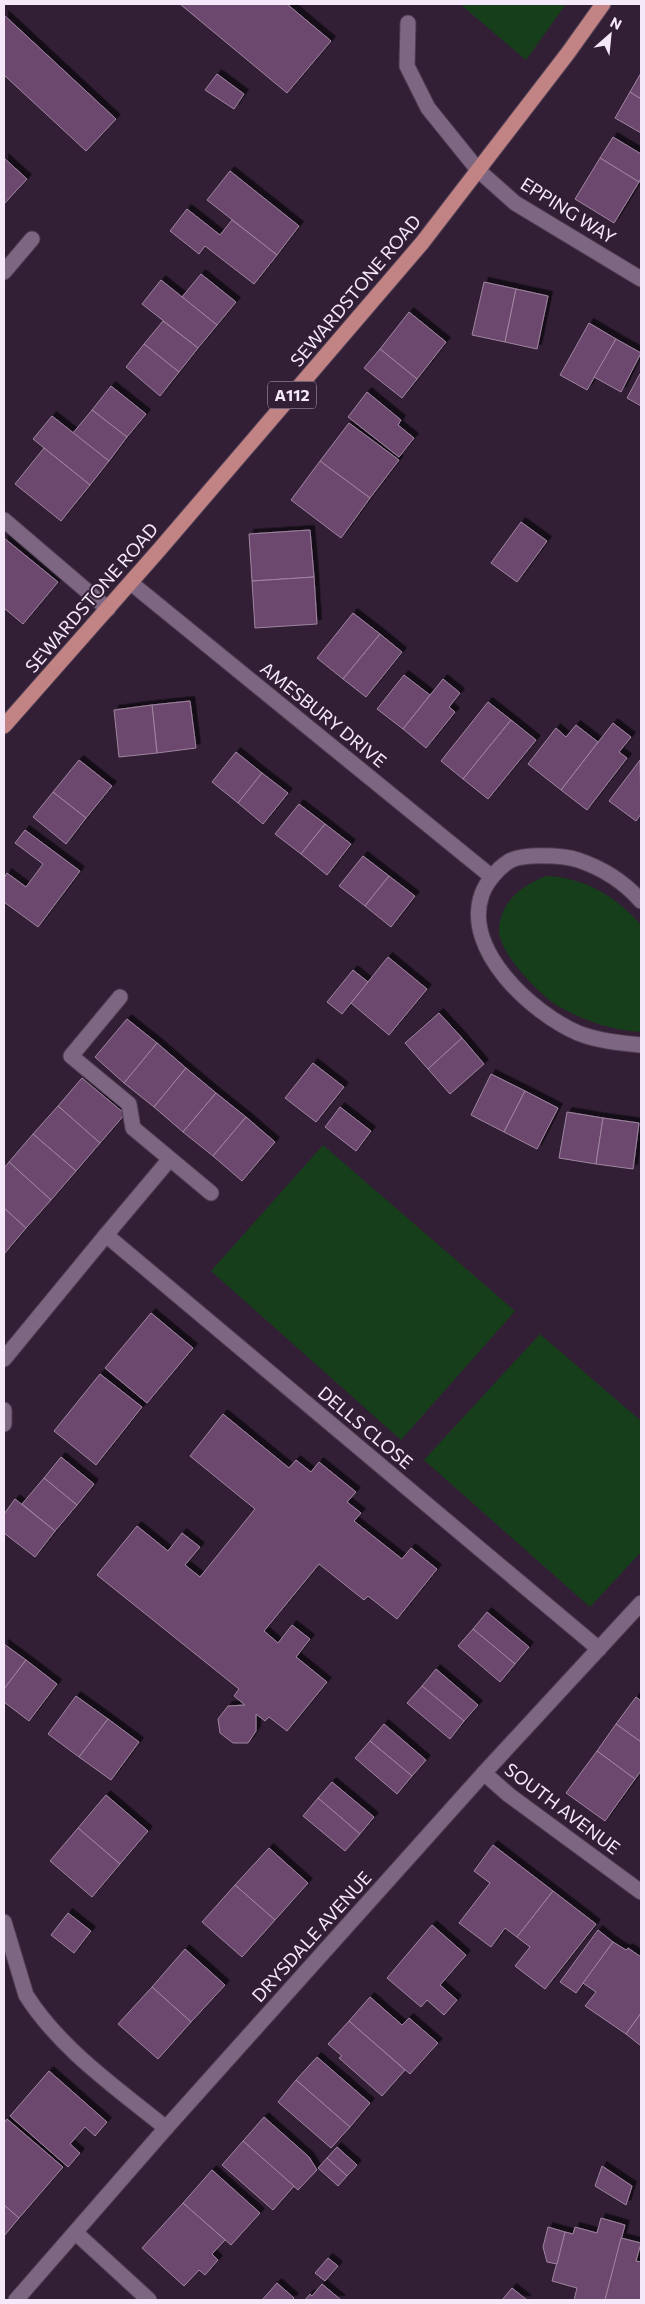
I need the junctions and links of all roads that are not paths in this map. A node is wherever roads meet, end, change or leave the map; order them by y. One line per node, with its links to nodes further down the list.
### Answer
1 (603, 4): 3 (main road, SEWARDSTONE ROAD / A112)
2 (408, 22): 3 (street, EPPING WAY)
3 (478, 170): 6 (street, EPPING WAY); 8 (main road, SEWARDSTONE ROAD / A112)
4 (32, 239): 5 (street)
5 (4, 272)
6 (641, 279)
7 (4, 520): 9 (street)
8 (131, 583): 9 (main road, SEWARDSTONE ROAD / A112); 11 (street, AMESBURY DRIVE)
9 (108, 609): 10 (main road, SEWARDSTONE ROAD / A112)
10 (4, 726)
11 (492, 877): 12 (street); 14 (street)
12 (641, 901)
13 (120, 997): 15 (street)
14 (641, 1045)
15 (169, 1160): 16 (street); 17 (street)
16 (211, 1193)
17 (106, 1235): 18 (street); 22 (street, DELLS CLOSE)
18 (4, 1359)
19 (4, 1410): 20 (street)
20 (4, 1424)
21 (641, 1603): 22 (street, DRYSDALE AVENUE)
22 (599, 1649): 23 (street, DRYSDALE AVENUE)
23 (484, 1774): 24 (street, SOUTH AVENUE); 26 (street, DRYSDALE AVENUE)
24 (641, 1892)
25 (4, 1922): 26 (street)
26 (166, 2128): 27 (street, DRYSDALE AVENUE)
27 (76, 2233): 28 (street, DRYSDALE AVENUE); 29 (street)
28 (16, 2300)
29 (149, 2300)

